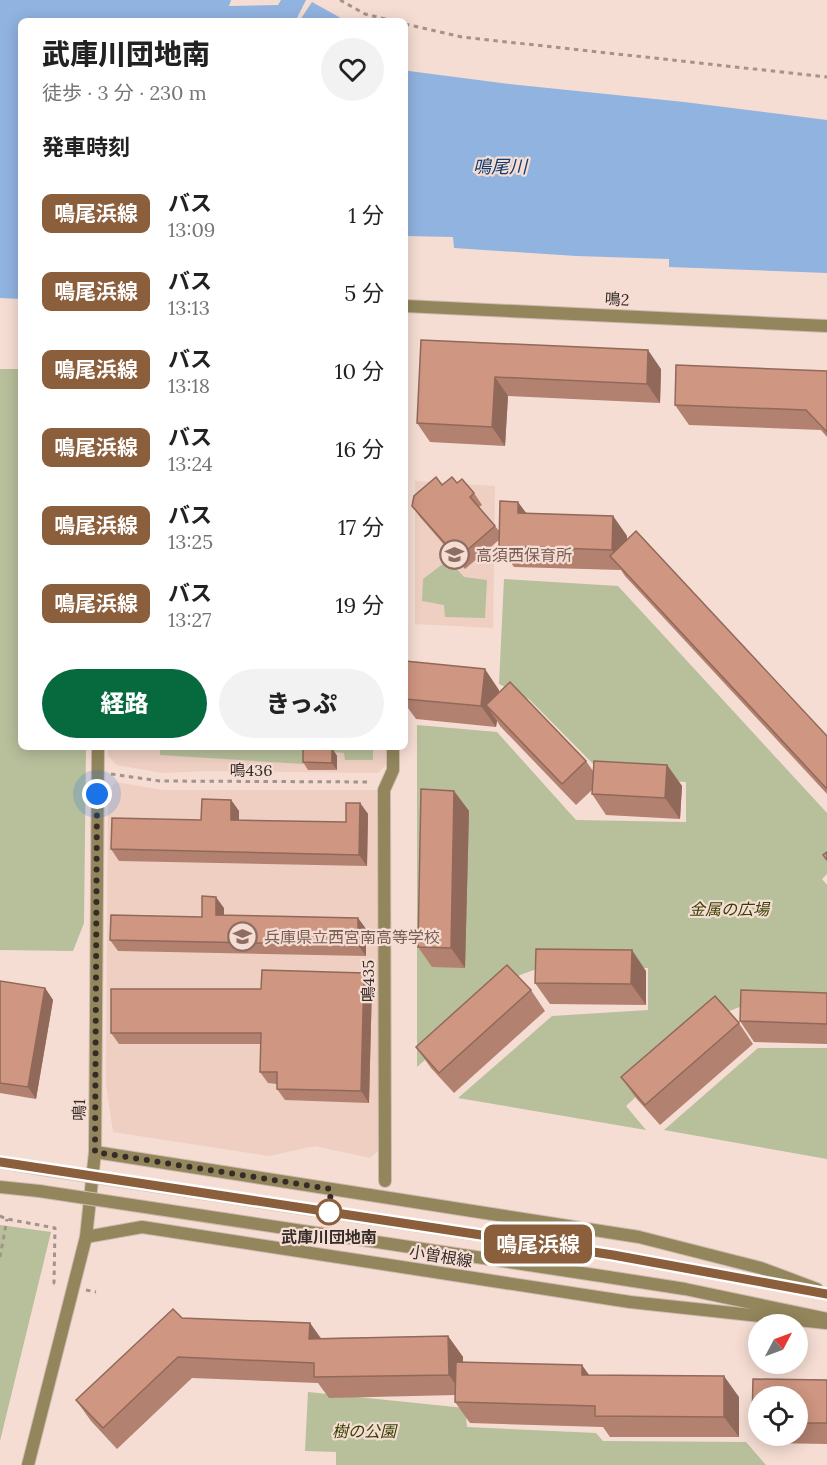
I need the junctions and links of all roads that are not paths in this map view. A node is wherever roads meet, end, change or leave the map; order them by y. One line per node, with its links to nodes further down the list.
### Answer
1 (408, 306): 2 (street, 鳴2)
2 (827, 326)
3 (98, 750): 5 (street, 鳴1)
4 (393, 750): 7 (street, 鳴435)
5 (95, 1152): 9 (street, 鳴1); 10 (street)
6 (0, 1162): 10 (street, bridge)
7 (385, 1181)
8 (0, 1187): 11 (street, bridge)
9 (86, 1237): 12 (street, 小曽根線); 13 (street, 鳴1)
10 (827, 1293)
11 (827, 1319)
12 (827, 1323)
13 (28, 1465)

